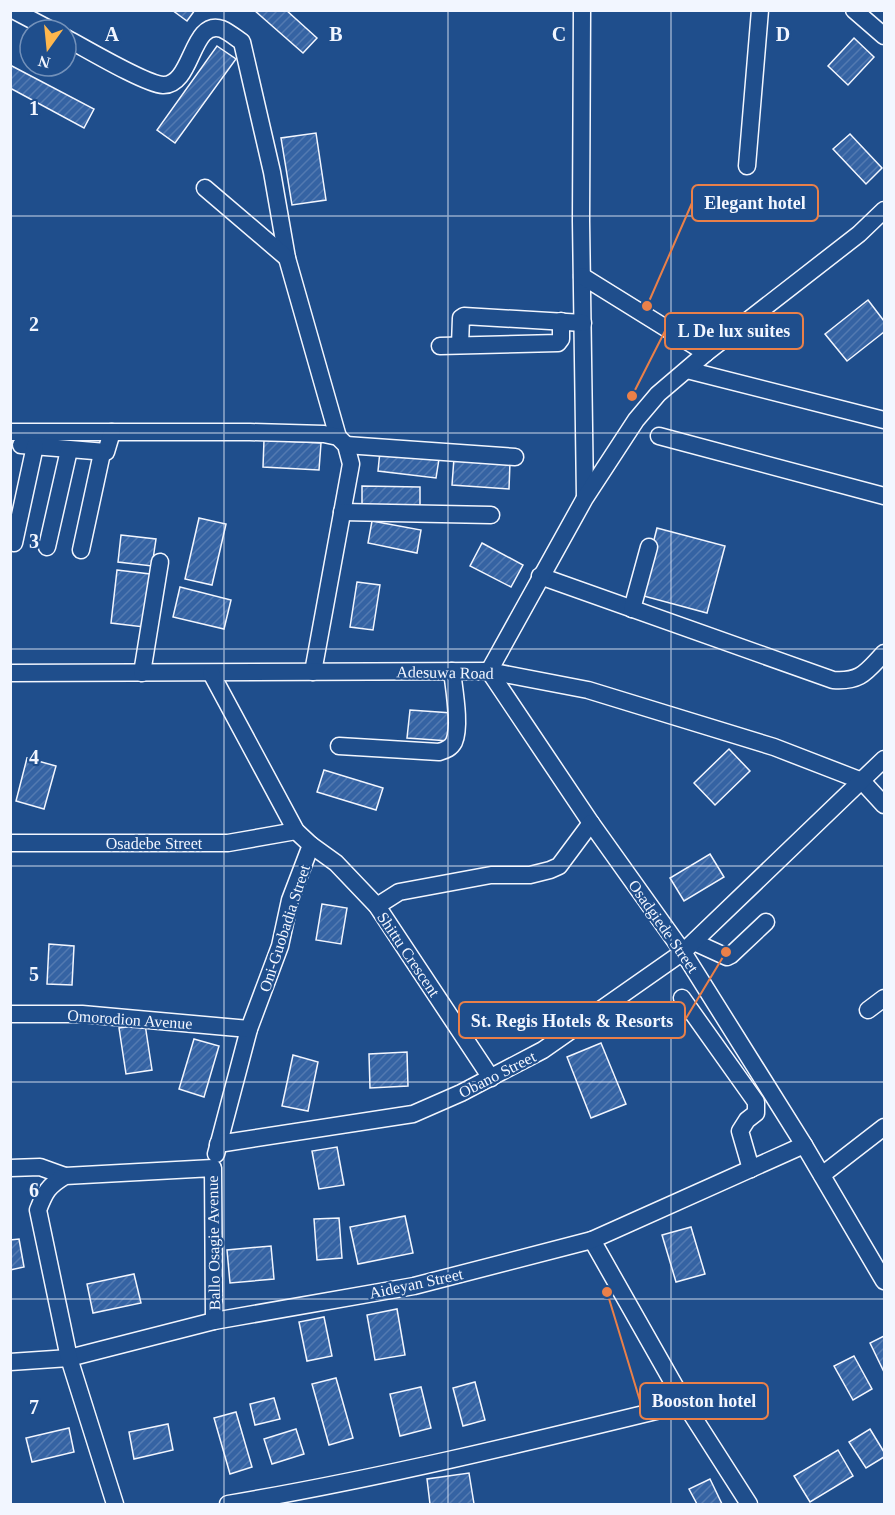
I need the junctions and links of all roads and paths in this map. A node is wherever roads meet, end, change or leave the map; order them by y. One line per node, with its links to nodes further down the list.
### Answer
1 (13, 10): 5 (street)
2 (582, 10): 12 (street)
3 (760, 10): 8 (street)
4 (863, 13): 6 (street)
5 (28, 18)
6 (885, 36)
7 (78, 44): 11 (street)
8 (747, 166)
9 (205, 188): 11 (street)
10 (885, 210): 17 (street)
11 (287, 258): 23 (street)
12 (582, 276): 14 (street); 17 (street)
13 (561, 321): 14 (street); 15 (street); 15 (street)
14 (583, 323): 28 (street)
15 (460, 345): 16 (street)
16 (440, 346)
17 (706, 353): 18 (street)
18 (687, 370): 19 (street); 28 (street)
19 (885, 420)
20 (112, 432): 22 (street); 23 (street); 25 (street)
21 (659, 436): 27 (street)
22 (22, 441): 24 (street); 31 (street)
23 (342, 441): 26 (street); 29 (street)
24 (69, 450): 25 (street); 32 (street)
25 (102, 453): 34 (street)
26 (515, 457)
27 (885, 496)
28 (585, 498): 36 (street)
29 (342, 512): 30 (street); 41 (street)
30 (490, 515)
31 (14, 543)
32 (47, 547)
33 (650, 547): 37 (street)
34 (81, 550)
35 (160, 562): 43 (street)
36 (540, 576): 37 (street); 40 (street)
37 (632, 609): 38 (street)
38 (885, 653)
39 (453, 671): 40 (street, Adesuwa Road); 41 (street, Adesuwa Road); 45 (street)
40 (489, 671): 47 (street, Adesuwa Road); 49 (street, Osadgiede Street)
41 (313, 672): 44 (street, Adesuwa Road)
42 (10, 673): 43 (street, Adesuwa Road)
43 (142, 673): 44 (street, Adesuwa Road)
44 (211, 673): 50 (street, Oni-Guobadia Street)
45 (339, 746)
46 (885, 759): 47 (street, Obano Street)
47 (862, 781): 48 (street); 55 (street, Obano Street)
48 (885, 805)
49 (591, 823): 53 (street); 55 (street, Osadgiede Street)
50 (296, 831): 51 (street, Osadebe Street); 52 (street, Oni-Guobadia Street)
51 (10, 843)
52 (312, 845): 53 (street, Shittu Crescent); 60 (street, Oni-Guobadia Street)
53 (377, 906): 61 (street, Shittu Crescent)
54 (766, 922): 55 (street)
55 (688, 947): 61 (street, Obano Street); 64 (street, Osadgiede Street)
56 (682, 998): 67 (street)
57 (885, 998): 58 (street)
58 (868, 1010)
59 (10, 1014): 60 (street, Omorodion Avenue)
60 (249, 1029): 63 (street, Oni-Guobadia Street)
61 (491, 1078): 63 (street, Obano Street)
62 (885, 1127): 68 (street)
63 (218, 1144): 66 (street, Oni-Guobadia Street)
64 (804, 1145): 67 (street, Aideyan Street); 68 (street, Osadgiede Street)
65 (10, 1168): 69 (street, Ballo Osagie Avenue)
66 (213, 1168): 69 (street, Ballo Osagie Avenue); 72 (street, Ballo Osagie Avenue)
67 (751, 1169): 70 (street, Aideyan Street)
68 (822, 1175): 71 (street, Osadgiede Street)
69 (65, 1176): 73 (street)
70 (592, 1240): 72 (street, Aideyan Street); 75 (street)
71 (885, 1281)
72 (214, 1321): 73 (street, Aideyan Street)
73 (69, 1358): 74 (street, Aideyan Street); 76 (street)
74 (10, 1362)
75 (685, 1404): 77 (street); 78 (street)
76 (115, 1504)
77 (228, 1504)
78 (749, 1504)

